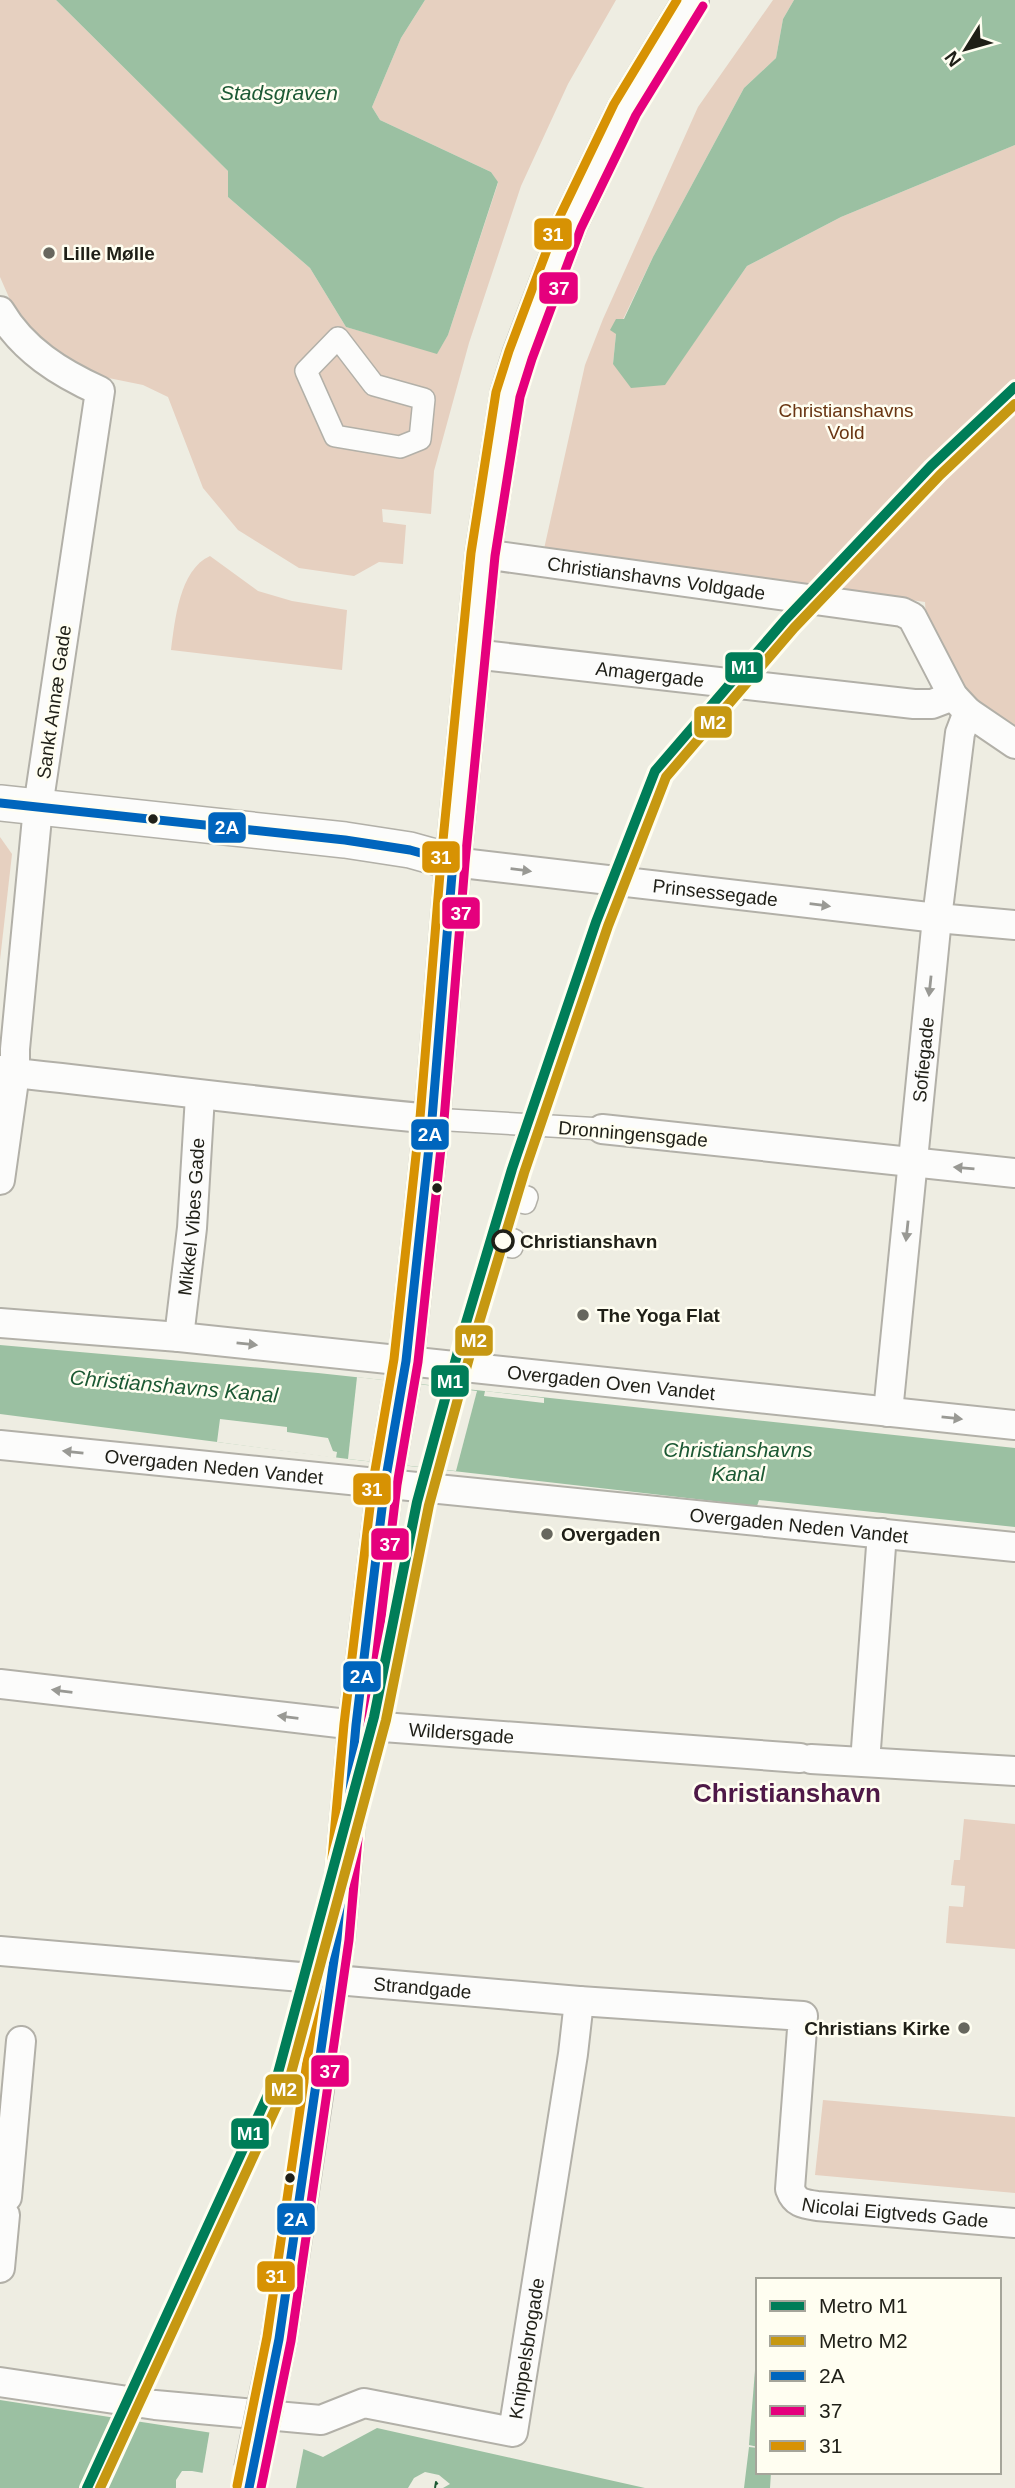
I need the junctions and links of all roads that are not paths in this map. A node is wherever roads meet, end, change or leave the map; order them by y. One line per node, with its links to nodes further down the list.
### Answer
1 (691, 1): 4 (street)
2 (0, 311): 9 (street, Sankt Annæ Gade)
3 (374, 385): 3 (street)
4 (483, 554): 5 (street); 6 (street, Christianshavns Voldgade)
5 (473, 654): 6 (street, Amagergade); 10 (street)
6 (961, 704): 7 (street, Christianshavns Voldgade); 11 (street, Sofiegade)
7 (1015, 744)
8 (0, 803): 9 (street, Prinsessegade)
9 (38, 807): 10 (street, Prinsessegade); 13 (street, Sankt Annæ Gade)
10 (453, 862): 11 (street, Prinsessegade, one-way to 11); 15 (street)
11 (937, 918): 12 (street, Prinsessegade); 17 (street, Sofiegade, one-way to 17)
12 (1015, 925)
13 (7, 1072): 14 (street, Dronningensgade); 19 (street, Sankt Annæ Gade)
14 (200, 1096): 15 (street, Dronningensgade); 21 (street, Mikkel Vibes Gade)
15 (432, 1119): 16 (street, Dronningensgade); 22 (street)
16 (602, 1129): 17 (street, Dronningensgade)
17 (914, 1164): 18 (street, Dronningensgade, one-way to 17); 23 (street, Sofiegade, one-way to 23)
18 (1015, 1173)
19 (0, 1180)
20 (0, 1322): 21 (street, Overgaden Oven Vandet)
21 (179, 1337): 22 (street, Overgaden Oven Vandet, one-way to 22)
22 (404, 1369): 23 (street, Overgaden Oven Vandet); 26 (street)
23 (888, 1412): 24 (street, Overgaden Oven Vandet, one-way to 24)
24 (1015, 1425)
25 (0, 1445): 26 (street, Overgaden Neden Vandet, one-way to 25)
26 (386, 1479): 27 (street, Overgaden Neden Vandet); 30 (street)
27 (882, 1532): 28 (street, Overgaden Neden Vandet); 31 (street)
28 (1015, 1548)
29 (0, 1684): 30 (street, Wildersgade, one-way to 29)
30 (356, 1725): 31 (street, Wildersgade); 34 (street)
31 (865, 1762): 32 (street, Wildersgade)
32 (1015, 1771)
33 (0, 1951): 34 (street, Strandgade)
34 (330, 1978): 35 (street, Strandgade); 41 (street, bridge)
35 (579, 2001): 36 (street, Strandgade); 40 (street, Knippelsbrogade)
36 (803, 2015): 38 (street, Nicolai Eigtveds Gade)
37 (21, 2041): 39 (street)
38 (1015, 2223)
39 (0, 2268)
40 (0, 2382)
41 (249, 2488)

